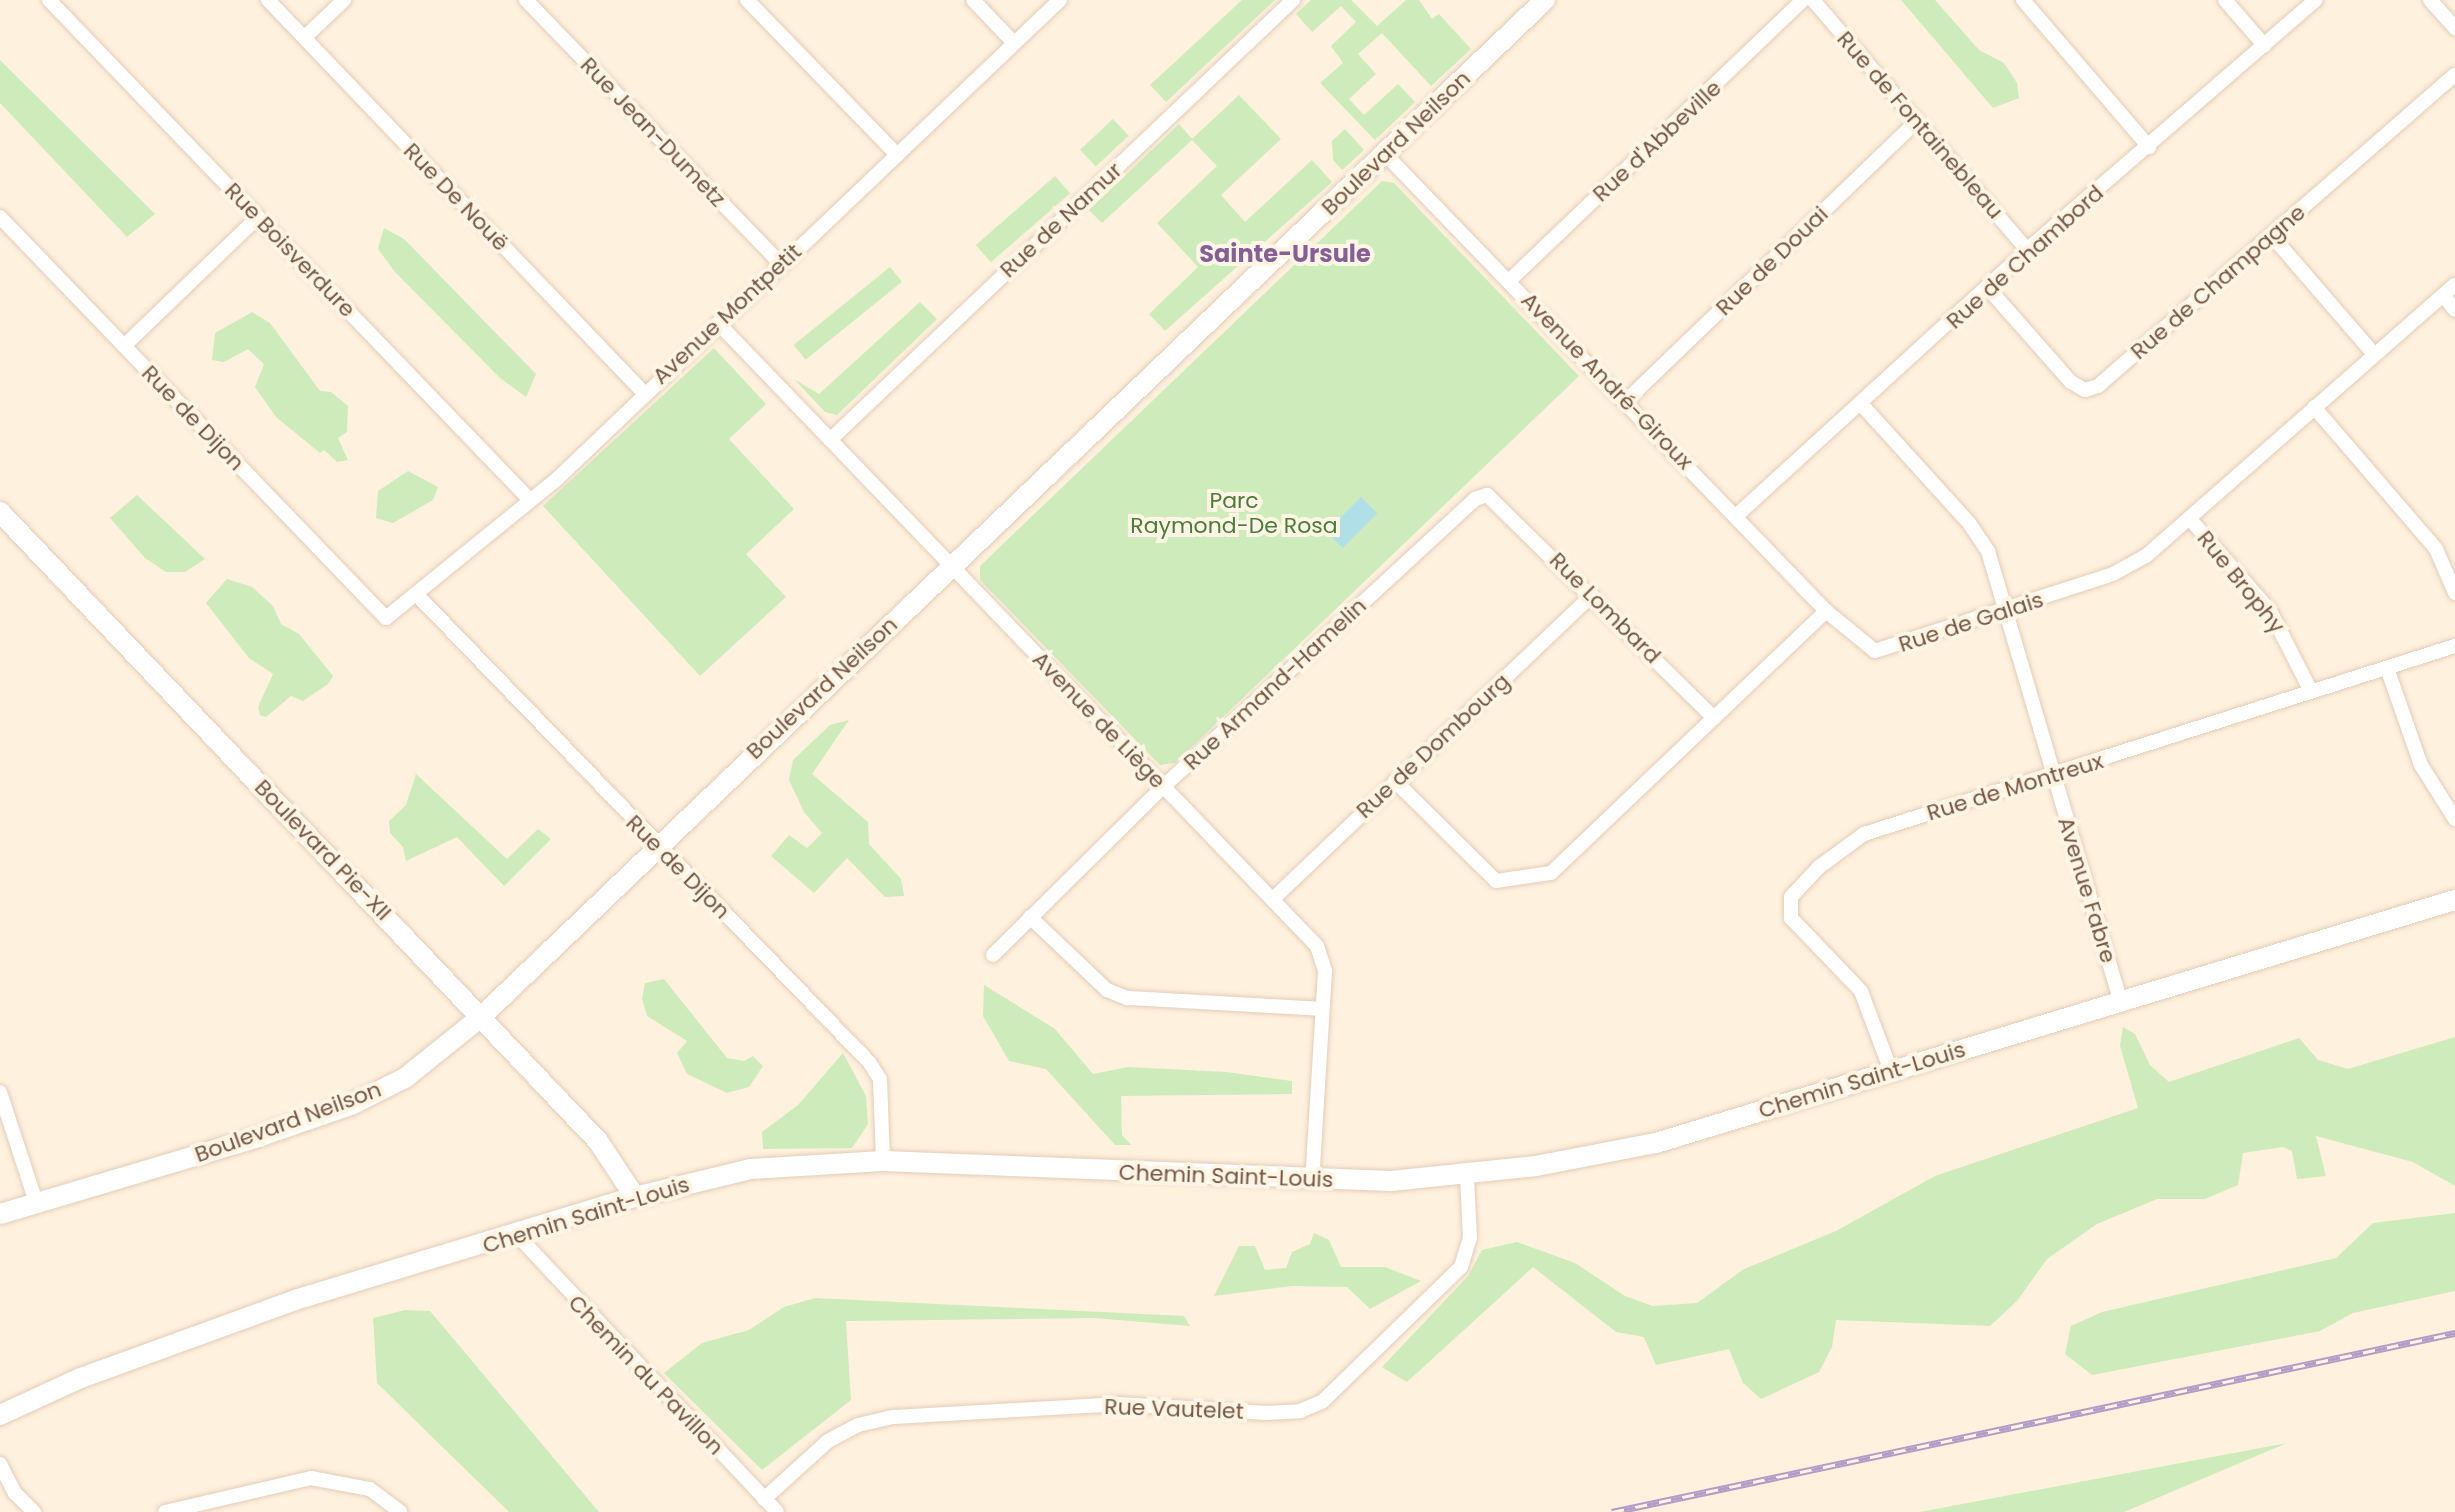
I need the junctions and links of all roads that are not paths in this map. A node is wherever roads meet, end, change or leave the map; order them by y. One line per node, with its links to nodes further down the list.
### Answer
1 (49, 0): 26 (street, Rue Boisverdure)
2 (268, 0): 17 (street, Rue De Nouë)
3 (344, 0): 17 (street)
4 (526, 0): 29 (street, Rue Jean-Dumetz)
5 (747, 0): 24 (street)
6 (973, 0): 18 (street)
7 (1060, 0): 18 (street, Avenue Montpetit)
8 (1293, 0): 42 (street, Rue de Namur)
9 (1545, 0): 23 (street, Boulevard Neilson)
10 (1803, 0): 30 (street, Rue d'Abbeville)
11 (1813, 0): 21 (street, Rue de Fontainebleau)
12 (2023, 0): 22 (street)
13 (2225, 0): 19 (street)
14 (2316, 0): 19 (street, Rue de Chambord)
15 (2430, 0): 16 (street)
16 (2455, 28)
17 (305, 37): 38 (street, Rue De Nouë)
18 (1014, 43): 24 (street, Avenue Montpetit)
19 (2264, 45): 22 (street, Rue de Chambord)
20 (2455, 75): 27 (street, Rue de Champagne)
21 (1916, 122): 28 (street, Rue de Fontainebleau); 39 (street, Rue de Douai)
22 (2149, 147): 28 (street, Rue de Chambord)
23 (1385, 154): 30 (street, Avenue André-Giroux); 48 (street, Boulevard Neilson)
24 (897, 155): 29 (street, Avenue Montpetit)
25 (0, 217): 36 (street, Rue de Dijon)
26 (258, 217): 36 (street); 44 (street, Rue Boisverdure)
27 (2272, 236): 32 (street, Rue de Champagne); 37 (street)
28 (2027, 250): 32 (street, Rue de Chambord)
29 (780, 263): 35 (street, Avenue Montpetit)
30 (1509, 281): 39 (street, Avenue André-Giroux)
31 (2455, 285): 33 (street, Rue de Galais)
32 (1988, 288): 40 (street, Rue de Chambord)
33 (2443, 295): 34 (street); 37 (street, Rue de Galais)
34 (2455, 310)
35 (718, 323): 38 (street, Avenue Montpetit); 42 (street, Avenue de Liège)
36 (124, 346): 54 (street, Rue de Dijon)
37 (2373, 353): 41 (street, Rue de Galais)
38 (644, 393): 44 (street, Avenue Montpetit)
39 (1627, 400): 46 (street, Avenue André-Giroux)
40 (1862, 405): 46 (street, Rue de Chambord); 52 (street, Avenue Fabre)
41 (2314, 407): 47 (street, Rue de Galais); 49 (street)
42 (830, 440): 48 (street, Avenue de Liège)
43 (1495, 498): 50 (street, Rue Lombard); 61 (street, Rue Armand-Hamelin)
44 (530, 500): 51 (street, Avenue Montpetit)
45 (0, 512): 70 (street, Boulevard Pie-XII)
46 (1736, 516): 53 (street, Avenue André-Giroux)
47 (2189, 518): 52 (street, Rue de Galais); 57 (street, Rue Brophy)
48 (950, 568): 61 (street, Avenue de Liège); 63 (street, Boulevard Neilson)
49 (2455, 593)
50 (1592, 595): 58 (street, Rue Lombard); 60 (street, Rue de Dombourg)
51 (418, 596): 54 (street, Avenue Montpetit); 63 (street, Rue de Dijon)
52 (2006, 610): 53 (street, Rue de Galais); 59 (street, Avenue Fabre)
53 (1826, 611): 58 (street)
54 (386, 618)
55 (2455, 646): 56 (street, Rue de Montreux)
56 (2387, 668): 57 (street, Rue de Montreux); 62 (street)
57 (2311, 691): 59 (street, Rue de Montreux)
58 (1714, 718): 60 (street)
59 (2054, 776): 68 (street, Avenue Fabre); 71 (street, Rue de Montreux)
60 (1395, 781): 64 (street, Rue de Dombourg)
61 (1163, 787): 64 (street, Avenue de Liège); 66 (street, Rue Armand-Hamelin)
62 (2455, 819)
63 (657, 845): 70 (street, Boulevard Neilson); 73 (street, Rue de Dijon)
64 (1274, 898): 69 (street, Avenue de Liège)
65 (2455, 900): 68 (street, Chemin Saint-Louis)
66 (1030, 917): 67 (street, Rue Armand-Hamelin); 69 (street)
67 (993, 955)
68 (2120, 999): 71 (street, Chemin Saint-Louis)
69 (1322, 1009): 75 (street, Avenue de Liège)
70 (481, 1017): 76 (street, Boulevard Pie-XII); 77 (street, Boulevard Neilson)
71 (1891, 1071): 74 (street, Chemin Saint-Louis)
72 (0, 1092): 77 (street)
73 (883, 1161): 75 (street, Chemin Saint-Louis); 76 (street, Chemin Saint-Louis)
74 (1467, 1176): 75 (street, Chemin Saint-Louis); 82 (street, Rue Vautelet)
75 (1312, 1181)
76 (635, 1197): 79 (street, Chemin Saint-Louis)
77 (37, 1205): 78 (street, Boulevard Neilson)
78 (0, 1214)
79 (518, 1236): 80 (street, Chemin Saint-Louis); 82 (street, Chemin du Pavillon)
80 (0, 1415)
81 (0, 1464): 83 (street)
82 (764, 1499): 86 (street, Chemin du Pavillon)
83 (34, 1512)
84 (165, 1512): 85 (street)
85 (400, 1512)
86 (777, 1512)

